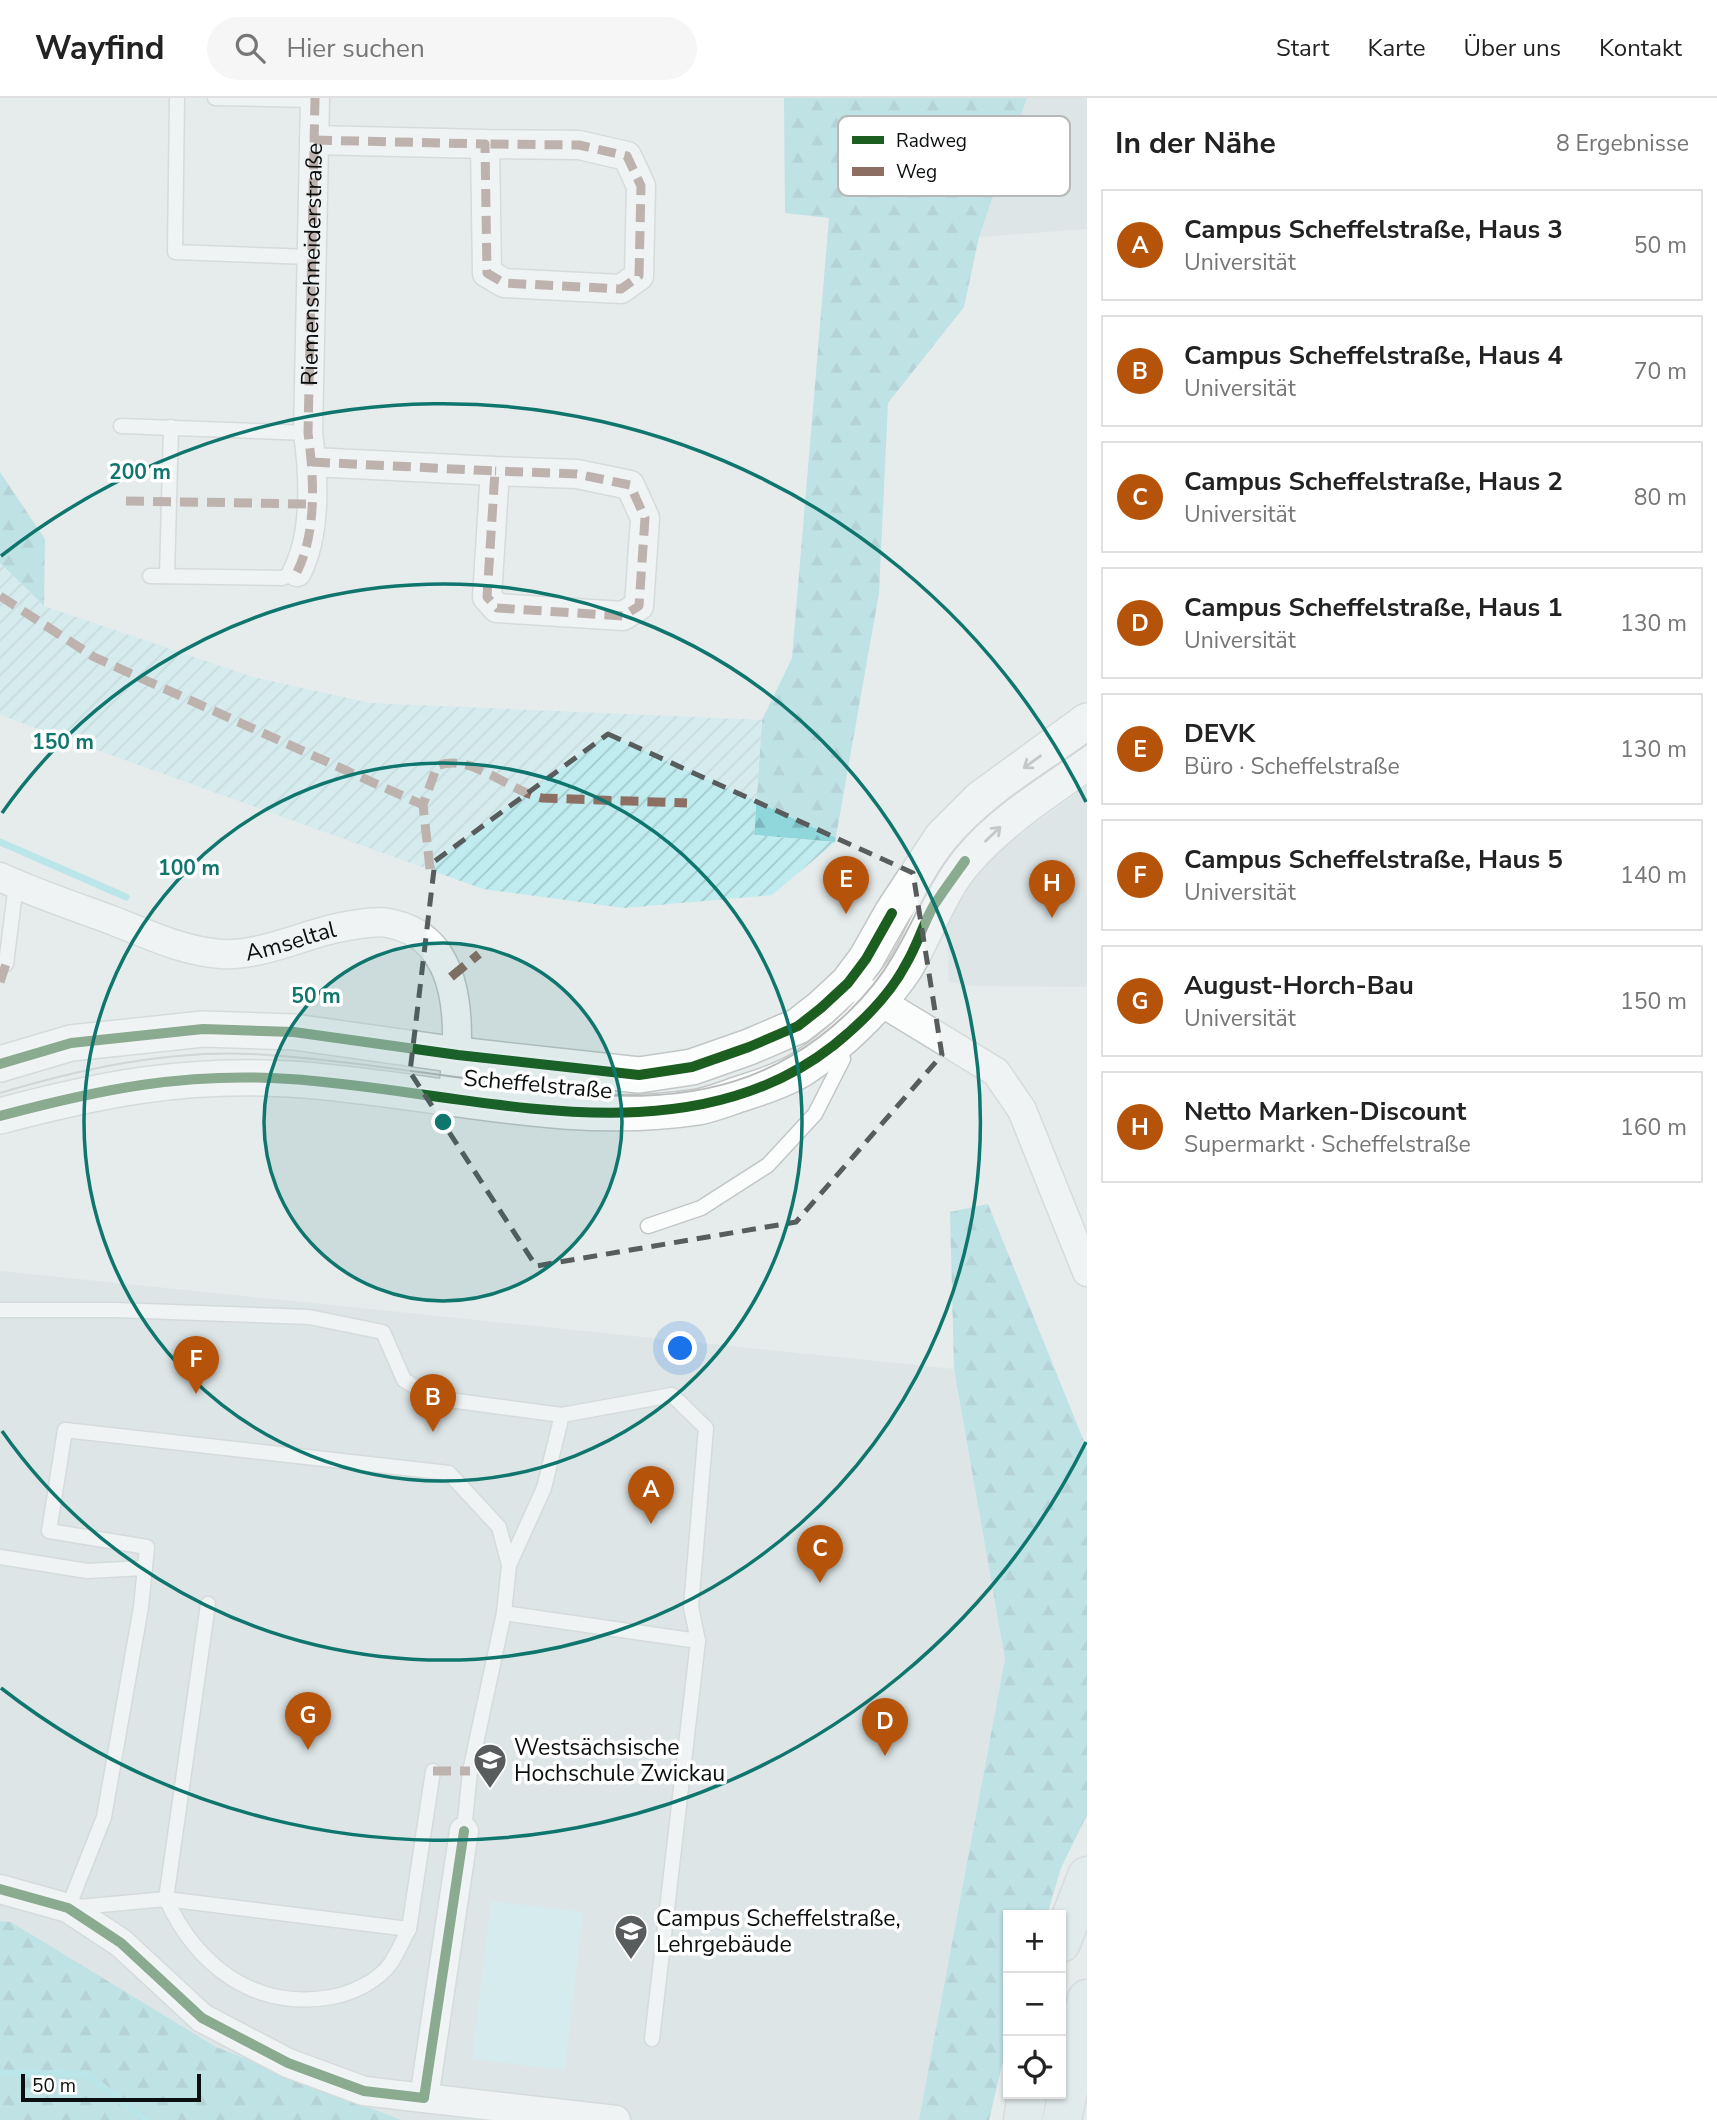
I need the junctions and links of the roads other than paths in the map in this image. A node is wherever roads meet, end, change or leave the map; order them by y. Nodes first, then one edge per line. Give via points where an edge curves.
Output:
1 (177, 98) edge
2 (215, 98) edge
3 (315, 99) edge
4 (314, 140) junction
5 (485, 144) junction
6 (312, 257) junction
7 (121, 426) dead end
8 (171, 427) junction
9 (308, 433) junction
10 (312, 462) junction
11 (495, 471) junction
12 (297, 572) joint
13 (150, 576) dead end
14 (167, 576) junction
15 (1087, 721) edge
16 (1087, 762) edge
17 (8, 880) edge
18 (6, 964) dead end
19 (848, 983) junction
20 (880, 1001) junction
21 (836, 1043) junction
22 (458, 1055) junction
23 (0, 1064) edge
24 (452, 1097) junction
25 (0, 1116) edge
26 (649, 1226) dead end
27 (1087, 1272) edge
28 (0, 1310) edge
29 (562, 1415) junction
30 (0, 1557) edge
31 (509, 1565) junction
32 (145, 1568) junction
33 (208, 1604) dead end
34 (504, 1613) junction
35 (698, 1641) junction
36 (433, 1771) dead end
37 (464, 1831) joint
38 (1087, 1876) edge
39 (0, 1889) edge
40 (166, 1899) junction
41 (68, 1908) junction
42 (409, 1929) junction
43 (1066, 1930) edge
44 (1087, 1999) edge
45 (652, 2039) dead end
46 (424, 2098) junction
47 (1026, 2099) edge
48 (616, 2120) edge
49 (1023, 2120) edge
50 (1062, 2120) edge

1 - 6 lane via 175,252
2 - 3 lane
3 - 4 street, Riemenschneiderstraße
4 - 5 street
4 - 6 street, Riemenschneiderstraße
5 - 5 street via 487,273 504,283 621,289 639,276 641,186 627,156 579,145
6 - 9 street, Riemenschneiderstraße
7 - 8 lane
8 - 9 lane
8 - 14 lane
9 - 10 street, Riemenschneiderstraße
10 - 11 street
10 - 12 street, Riemenschneiderstraße via 308,550
11 - 11 street via 487,597 497,608 623,616 639,606 645,518 630,485 577,474
12 - 14 lane, Riemenschneiderstraße via 282,578
13 - 14 lane, Riemenschneiderstraße
15 -> 19 street, Scheffelstraße via 980,799 942,837
20 -> 16 street, Scheffelstraße via 906,966 933,906 965,860 1014,815
17 - 18 lane
17 - 22 street, Amseltal via 173,946 223,954 271,947 327,930 387,922 425,937 441,955 451,977
19 - 20 street
19 - 22 street, Scheffelstraße via 798,1026 692,1067 639,1075
20 - 21 street, Scheffelstraße
20 - 27 street via 996,1072 1022,1110
21 - 24 street, Scheffelstraße via 801,1069 702,1106 642,1114
21 - 26 lane via 843,1059 815,1114 768,1165 701,1208
22 - 23 street, Scheffelstraße via 294,1032 203,1029 71,1043
22 - 24 street, Amseltal
24 - 25 street, Scheffelstraße via 291,1079 211,1077 85,1093
28 - 29 lane via 309,1317 383,1332 404,1380 434,1398
29 - 31 lane via 544,1488
29 - 35 lane via 673,1395 706,1428 691,1607
30 - 32 lane via 87,1571
31 - 32 lane via 499,1527 449,1473 65,1430 50,1531 147,1547
31 - 34 lane
32 - 41 lane via 104,1817
33 - 40 lane
34 - 35 lane
34 - 37 lane via 470,1771
35 - 45 lane
36 - 42 lane
37 - 46 street
38 - 43 main road
39 - 41 street
40 - 41 lane
40 - 42 lane
40 - 42 lane via 177,1922 216,1967 250,1990 296,2001 340,1996 363,1987 390,1964
41 - 46 street via 121,1943 202,2018 288,2063 364,2091
44 - 50 main road
46 - 48 street
47 - 49 main road

